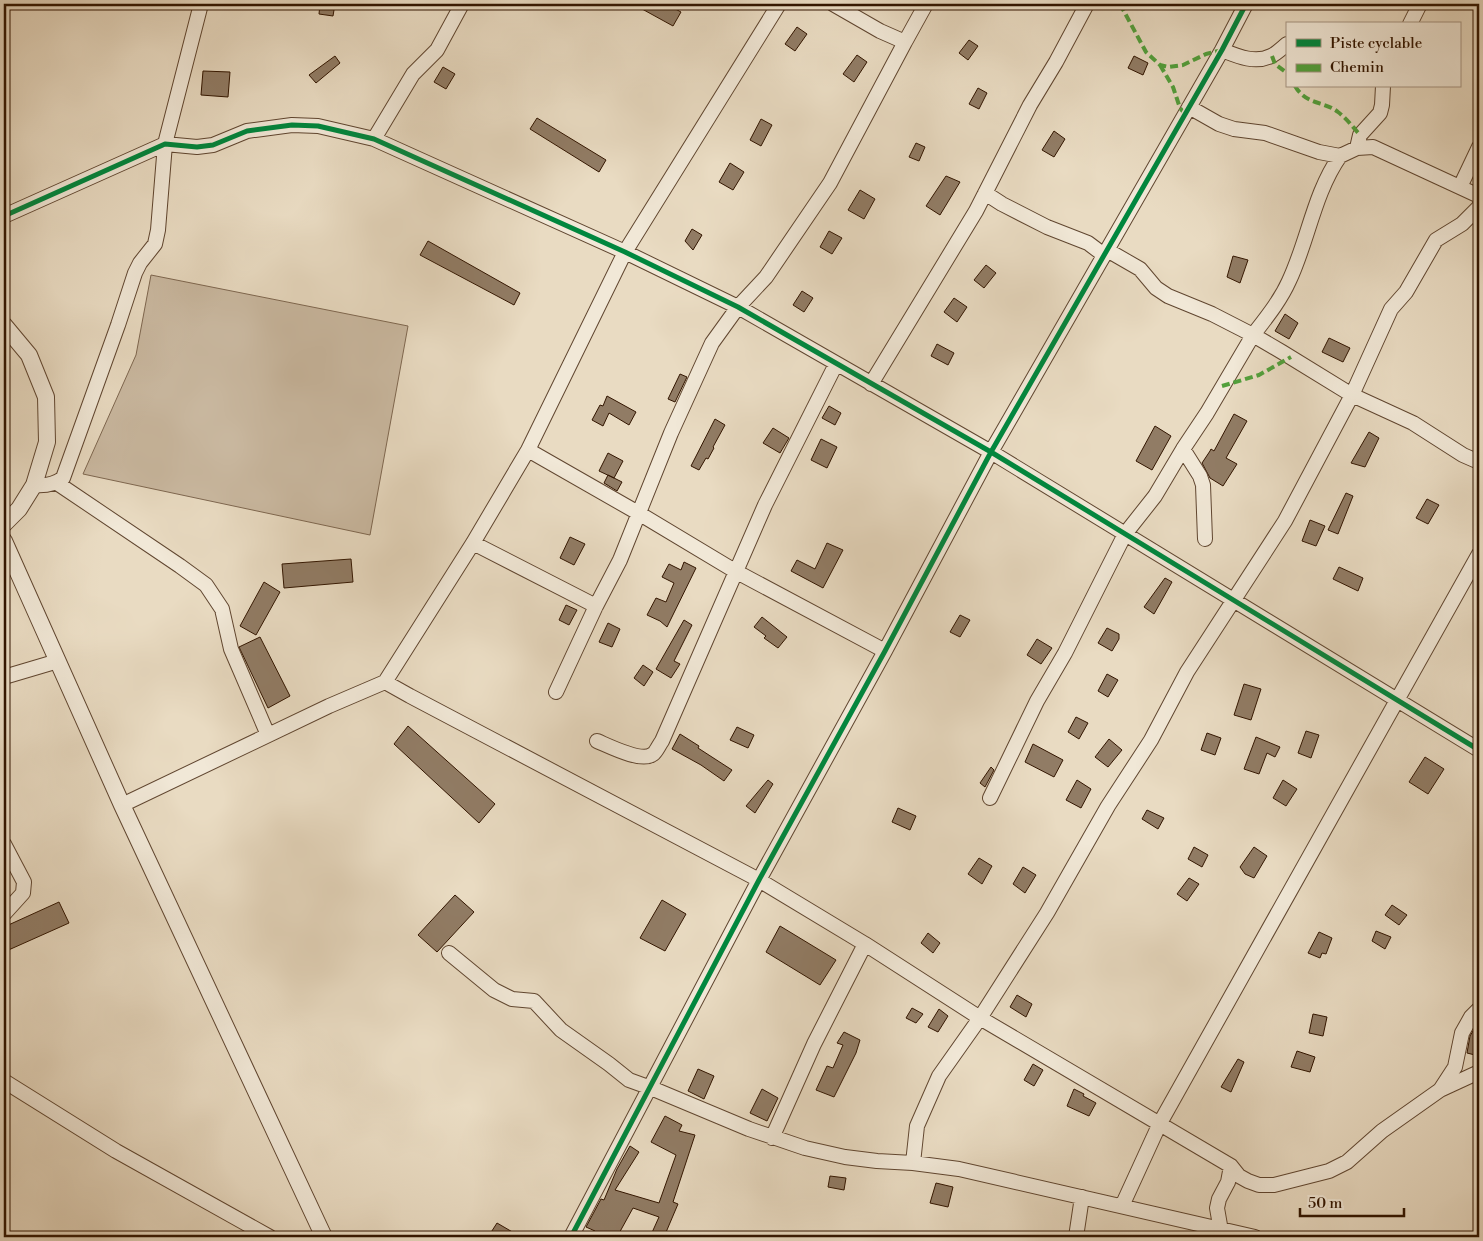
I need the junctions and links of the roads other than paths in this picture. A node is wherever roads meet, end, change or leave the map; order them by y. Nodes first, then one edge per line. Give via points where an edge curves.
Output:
1 (201, 4) edge
2 (462, 4) edge
3 (779, 4) edge
4 (833, 4) edge
5 (926, 4) edge
6 (1087, 4) edge
7 (1246, 4) edge
8 (1420, 4) edge
9 (1411, 22) edge
10 (904, 42) junction
11 (1286, 45) edge
12 (1222, 50) junction
13 (1383, 88) edge
14 (1189, 107) junction
15 (374, 139) junction
16 (165, 144) junction
17 (1479, 147) edge
18 (1357, 148) junction
19 (1340, 156) junction
20 (1460, 187) junction
21 (985, 193) junction
22 (1479, 196) edge
23 (1479, 207) edge
24 (4, 216) edge
25 (1115, 235) junction
26 (1088, 243) junction
27 (625, 252) junction
28 (1106, 252) junction
29 (738, 307) junction
30 (4, 325) edge
31 (1253, 335) junction
32 (836, 364) junction
33 (871, 384) junction
34 (1352, 395) junction
35 (1183, 449) junction
36 (528, 450) junction
37 (991, 452) junction
38 (1479, 462) edge
39 (57, 482) junction
40 (34, 485) junction
41 (640, 514) junction
42 (4, 524) edge
43 (1126, 534) junction
44 (1205, 539) dead end
45 (4, 541) edge
46 (473, 543) junction
47 (1479, 554) edge
48 (735, 571) junction
49 (1234, 600) junction
50 (596, 606) junction
51 (884, 651) junction
52 (58, 661) junction
53 (4, 677) edge
54 (385, 682) junction
55 (556, 692) dead end
56 (1397, 700) junction
57 (268, 735) junction
58 (597, 741) dead end
59 (1479, 750) edge
60 (990, 798) dead end
61 (122, 805) junction
62 (4, 844) edge
63 (759, 880) junction
64 (4, 914) edge
65 (864, 944) junction
66 (449, 953) dead end
67 (1479, 1009) edge
68 (980, 1018) junction
69 (1479, 1072) edge
70 (4, 1081) edge
71 (651, 1088) junction
72 (1440, 1090) junction
73 (1160, 1123) junction
74 (772, 1138) junction
75 (913, 1163) junction
76 (1230, 1166) junction
77 (1082, 1197) junction
78 (1122, 1206) junction
79 (1221, 1230) junction
80 (270, 1237) edge
81 (324, 1237) edge
82 (571, 1237) edge
83 (1076, 1237) edge
84 (1255, 1237) edge

1 - 16 street
2 - 15 street via 436,50 413,74
3 - 27 street
4 - 10 street
5 - 10 street
6 - 21 street
7 - 12 street
8 - 9 street
10 - 29 street via 830,183 766,277
11 - 12 street via 1272,56 1256,60
12 - 14 street
13 - 18 street via 1380,113 1360,135
14 - 19 street via 1234,129 1265,133 1318,152
14 - 25 street
15 - 16 street via 318,126 292,125 247,131 213,145
15 - 27 street
16 - 24 street
16 - 39 street via 155,244 135,273 63,478
17 - 20 street
18 - 19 street
18 - 20 street via 1381,149
19 - 31 street via 1313,213 1289,281
20 - 22 street
21 - 26 street via 1047,226
21 - 33 street
23 - 34 street via 1462,224 1436,240 1406,292 1390,309
25 - 26 street
25 - 28 street
26 - 28 street
27 - 29 street
27 - 36 street
28 - 31 street via 1140,269 1156,288 1168,296
28 - 37 street
29 - 32 street
29 - 41 street via 712,343 671,433
30 - 40 street via 29,355 46,397 47,442
31 - 34 street
31 - 35 street
32 - 33 street
32 - 48 street
33 - 37 street
34 - 38 street via 1413,423
34 - 49 street via 1285,521
35 - 43 street via 1155,496
35 - 44 street via 1203,485
36 - 41 street
36 - 46 street
37 - 43 street
37 - 51 street
39 - 40 street
39 - 57 street via 206,585 222,609 231,648
40 - 42 street via 19,509
41 - 48 street
41 - 50 street
43 - 49 street
43 - 60 street via 1037,701
45 - 52 street
46 - 50 street
46 - 54 street
47 - 56 street
48 - 51 street
48 - 58 street via 662,741 653,755 638,756
49 - 56 street
49 - 68 street via 1187,672 1151,740
50 - 55 street
51 - 63 street
52 - 53 street
52 - 61 street
54 - 57 street
54 - 63 street
56 - 59 street
56 - 73 street
57 - 61 street
61 - 81 street
62 - 64 street via 24,882 23,893
63 - 65 street
63 - 71 street
65 - 68 street
65 - 74 street
66 - 71 street via 499,993 512,999 534,1002 561,1030 629,1080
67 - 72 street via 1462,1033 1455,1067
68 - 73 street
68 - 75 street via 939,1076 917,1126
69 - 72 street
70 - 80 street via 116,1151
71 - 74 street
71 - 82 street
72 - 76 street via 1382,1131 1347,1162 1329,1171 1274,1185 1259,1184 1239,1176
73 - 76 street
73 - 78 street
74 - 75 street via 845,1157
75 - 77 street via 959,1169
76 - 79 street via 1228,1182 1217,1208
77 - 78 street
77 - 83 street
78 - 79 street
79 - 84 street

